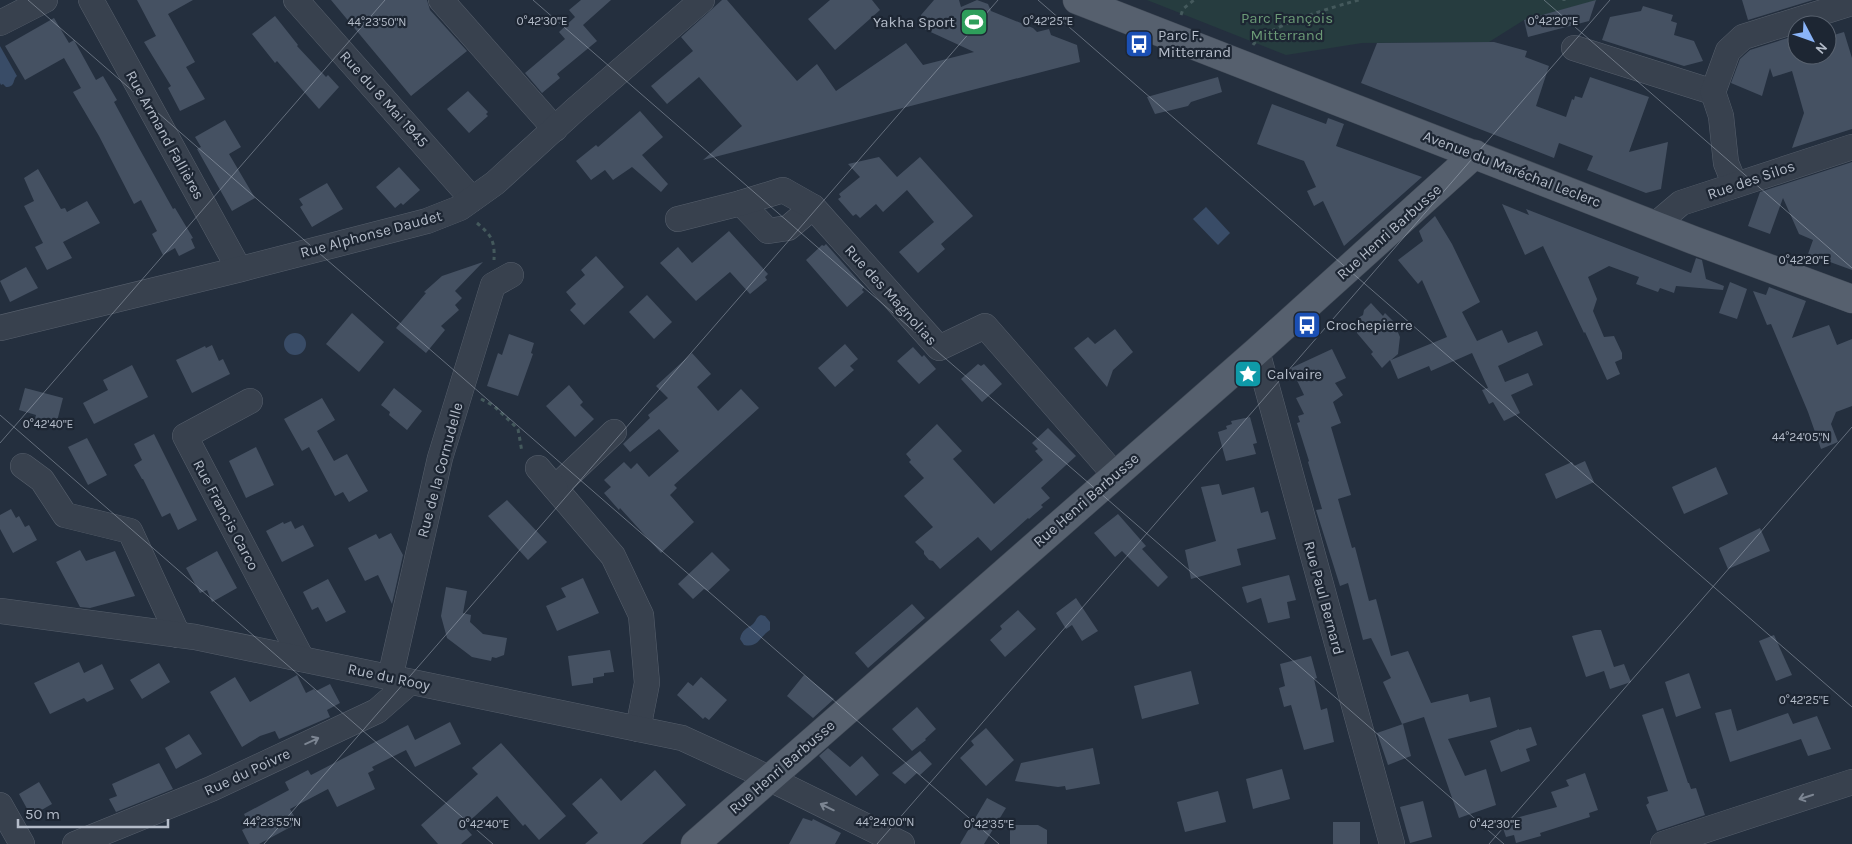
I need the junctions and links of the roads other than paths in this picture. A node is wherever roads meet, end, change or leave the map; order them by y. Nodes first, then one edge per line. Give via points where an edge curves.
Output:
1 (45, 0) edge
2 (91, 0) edge
3 (296, 0) edge
4 (441, 0) edge
5 (702, 0) edge
6 (1077, 0) edge
7 (1852, 3) edge
8 (0, 23) edge
9 (1574, 48) dead end
10 (1713, 92) junction
11 (555, 129) junction
12 (1852, 147) edge
13 (1475, 154) junction
14 (1735, 185) junction
15 (466, 203) junction
16 (741, 203) junction
17 (813, 207) junction
18 (678, 219) dead end
19 (1655, 224) junction
20 (239, 269) junction
21 (502, 280) road end
22 (1852, 299) edge
23 (0, 328) edge
24 (1257, 351) junction
25 (250, 402) dead end
26 (614, 432) dead end
27 (22, 466) dead end
28 (538, 468) road end
29 (1115, 475) junction
30 (555, 488) junction
31 (0, 611) edge
32 (178, 635) junction
33 (302, 659) junction
34 (400, 680) junction
35 (638, 728) junction
36 (768, 778) junction
37 (1852, 782) edge
38 (0, 805) edge
39 (22, 844) edge
40 (75, 844) edge
41 (696, 844) edge
42 (902, 844) edge
43 (1392, 844) edge
44 (1663, 844) edge

1 - 8 street
2 - 20 street, Rue Armand Fallières
3 - 15 street, Rue du 8 Mai 1945
4 - 11 street
5 - 11 street, Rue Alphonse Daudet
6 - 13 main road, Avenue du Maréchal Leclerc
7 - 10 street via 1743,37 1728,51
9 - 10 street
10 - 14 street via 1721,116 1726,163
11 - 15 street, Rue Alphonse Daudet via 494,183
12 - 14 street, Rue des Silos
13 - 19 main road, Avenue du Maréchal Leclerc
13 - 24 main road, Rue Henri Barbusse
14 - 19 street, Rue des Silos via 1681,204
15 - 20 street, Rue Alphonse Daudet via 427,221
16 - 17 street, Rue des Magnolias via 783,190
16 - 17 street via 768,231 788,228
16 - 18 street, Rue des Magnolias
17 - 29 street, Rue des Magnolias via 939,348 985,326
19 - 22 main road, Avenue du Maréchal Leclerc
20 - 23 street, Rue Alphonse Daudet
21 - 34 street, Rue de la Cornudelle via 440,458
24 - 29 main road, Rue Henri Barbusse
24 - 43 street, Rue Paul Bernard
25 - 33 street, Rue Francis Carco via 185,436
26 - 30 street
27 - 32 street via 42,480 65,515 130,531
28 - 30 street
29 - 36 main road, Rue Henri Barbusse
30 - 35 street via 613,556 641,615 648,684
31 - 32 street, Rue du Rooy
32 - 33 street, Rue du Rooy
33 - 34 street, Rue du Rooy
34 - 35 street, Rue du Rooy
40 -> 34 street, Rue du Poivre via 211,789 376,711
35 - 36 street, Rue du Rooy via 682,738
36 - 41 main road, Rue Henri Barbusse
42 -> 36 street, Rue du Rooy
37 -> 44 street
38 - 39 street

